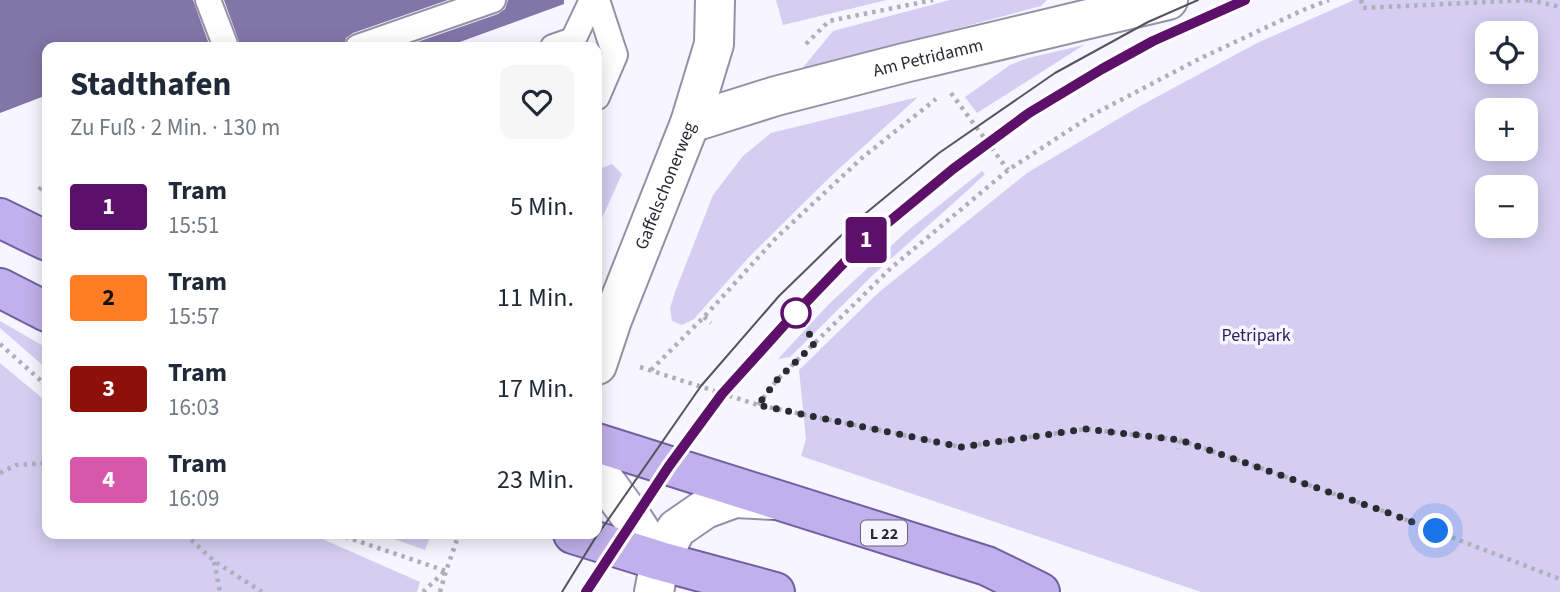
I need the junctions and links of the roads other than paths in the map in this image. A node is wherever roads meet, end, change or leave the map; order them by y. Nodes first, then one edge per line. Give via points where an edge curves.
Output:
1 (208, 0) edge
2 (494, 0) edge
3 (592, 0) edge
4 (597, 0) edge
5 (715, 0) edge
6 (1168, 0) edge
7 (224, 42) edge
8 (372, 42) edge
9 (567, 42) edge
10 (602, 85) edge
11 (690, 123) junction
12 (0, 218) edge
13 (42, 239) edge
14 (42, 248) edge
15 (0, 250) edge
16 (0, 288) edge
17 (42, 309) edge
18 (602, 350) edge
19 (602, 445) edge
20 (602, 479) edge
21 (780, 500) junction
22 (583, 539) edge
23 (657, 577) edge
24 (775, 592) edge
25 (1040, 592) edge

1 - 7 lane
2 - 8 lane
3 - 9 lane via 573,40
4 - 10 lane via 615,55
5 - 11 street, Gaffelschonerweg via 714,44
6 - 11 street, Am Petridamm via 904,63
11 - 18 street, Gaffelschonerweg
12 - 13 main road
14 - 15 main road
16 - 17 main road
19 - 21 main road, L 22
20 - 23 street
21 - 23 street via 735,498 705,509 676,529
21 - 25 main road, L 22 via 987,566
22 - 23 main road
23 - 24 main road

